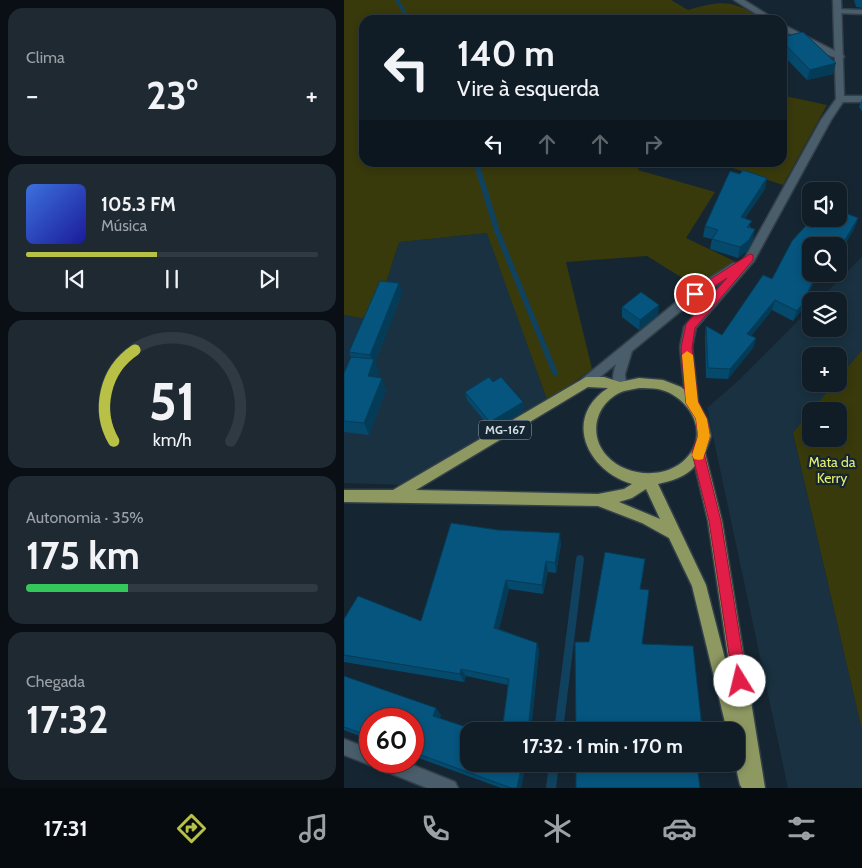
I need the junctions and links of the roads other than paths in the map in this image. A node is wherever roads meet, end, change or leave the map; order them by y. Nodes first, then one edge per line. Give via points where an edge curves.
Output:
1 (738, 0) edge
2 (838, 0) edge
3 (837, 11) junction
4 (862, 12) edge
5 (764, 15) edge
6 (787, 29) edge
7 (840, 57) junction
8 (862, 99) edge
9 (840, 100) junction
10 (750, 258) junction
11 (627, 349) junction
12 (586, 382) junction
13 (620, 388) junction
14 (692, 403) junction
15 (698, 453) junction
16 (649, 480) junction
17 (344, 496) edge
18 (394, 496) junction
19 (598, 500) junction
20 (676, 534) junction
21 (733, 722) edge
22 (344, 747) edge
23 (359, 753) edge
24 (745, 772) edge
25 (411, 773) edge
26 (449, 788) edge
27 (749, 788) edge
28 (756, 788) edge

1 - 5 street
2 - 3 street
3 - 4 street
3 - 7 street
6 - 7 street
7 - 9 street
8 - 9 street
9 - 10 street
10 - 11 street, MG-167 via 695,294
10 - 14 street via 690,327 686,348
11 - 12 street, MG-167
11 - 13 street via 619,374
12 - 13 main road via 604,382
12 - 18 main road, MG-167
13 - 14 main road via 639,383 659,384 677,391
13 - 16 main road via 605,396 594,409 589,424 590,440 598,456 611,469 629,477
14 - 15 main road via 701,419 704,436
15 - 16 main road via 686,467 669,476
15 - 28 main road via 715,521
16 - 19 main road via 627,494
16 - 20 main road
17 - 18 main road
18 - 19 main road
19 - 20 main road
20 - 21 main road via 698,585
22 - 23 street
24 - 27 main road
25 - 26 street

